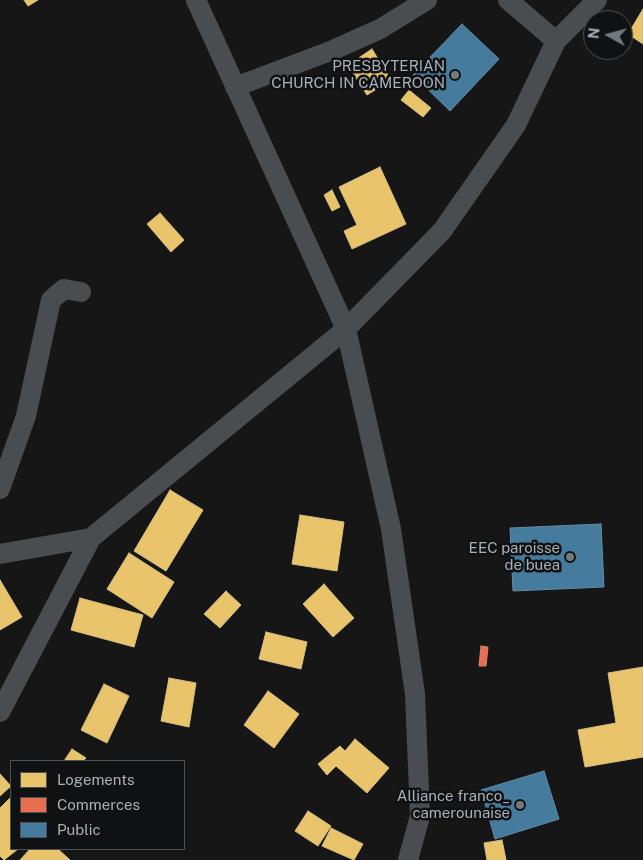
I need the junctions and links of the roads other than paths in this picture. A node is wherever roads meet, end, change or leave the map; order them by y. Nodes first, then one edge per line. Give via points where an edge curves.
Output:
1 (196, 0) edge
2 (426, 0) edge
3 (508, 0) edge
4 (597, 0) edge
5 (556, 41) junction
6 (235, 87) junction
7 (81, 292) dead end
8 (346, 329) junction
9 (0, 489) edge
10 (91, 538) junction
11 (0, 554) edge
12 (0, 712) edge
13 (408, 860) edge

1 - 6 street
2 - 6 street via 380,29
3 - 5 street
4 - 5 street
5 - 8 street via 516,125 442,231
6 - 8 street
7 - 9 street via 64,288 50,300 26,416
8 - 10 street
8 - 13 street via 391,529 414,694 420,816
10 - 11 street
10 - 12 street

